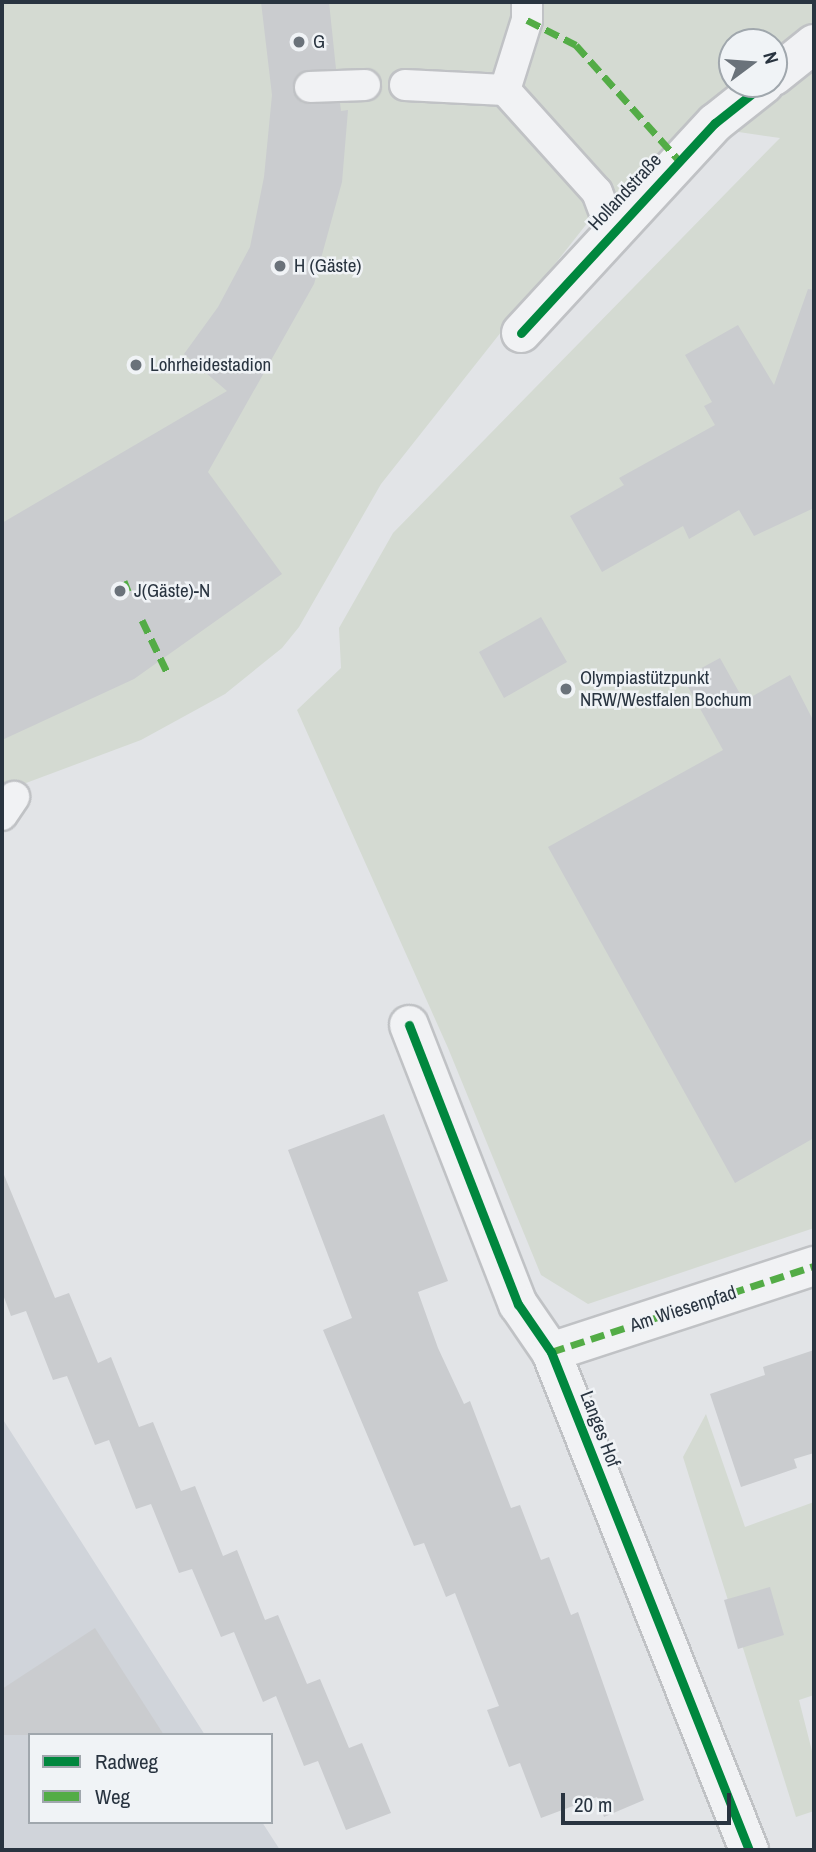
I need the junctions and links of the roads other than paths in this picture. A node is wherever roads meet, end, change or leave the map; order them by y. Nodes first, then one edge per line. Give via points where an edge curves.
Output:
1 (527, 2) edge
2 (814, 44) edge
3 (788, 65) edge
4 (365, 85) dead end
5 (405, 85) dead end
6 (310, 87) dead end
7 (506, 90) junction
8 (746, 98) edge
9 (612, 232) junction
10 (521, 333) dead end
11 (409, 1025) dead end
12 (814, 1266) edge
13 (551, 1352) junction
14 (749, 1850) edge

1 - 7 lane via 527,20
2 - 3 street
4 - 6 lane
5 - 7 lane
7 - 9 lane via 597,192
8 - 9 street, Hollandstraße via 715,123
9 - 10 street, Hollandstraße
11 - 13 street, Langes Hof via 518,1304
12 - 13 street, Am Wiesenpfad
13 - 14 street, Langes Hof

